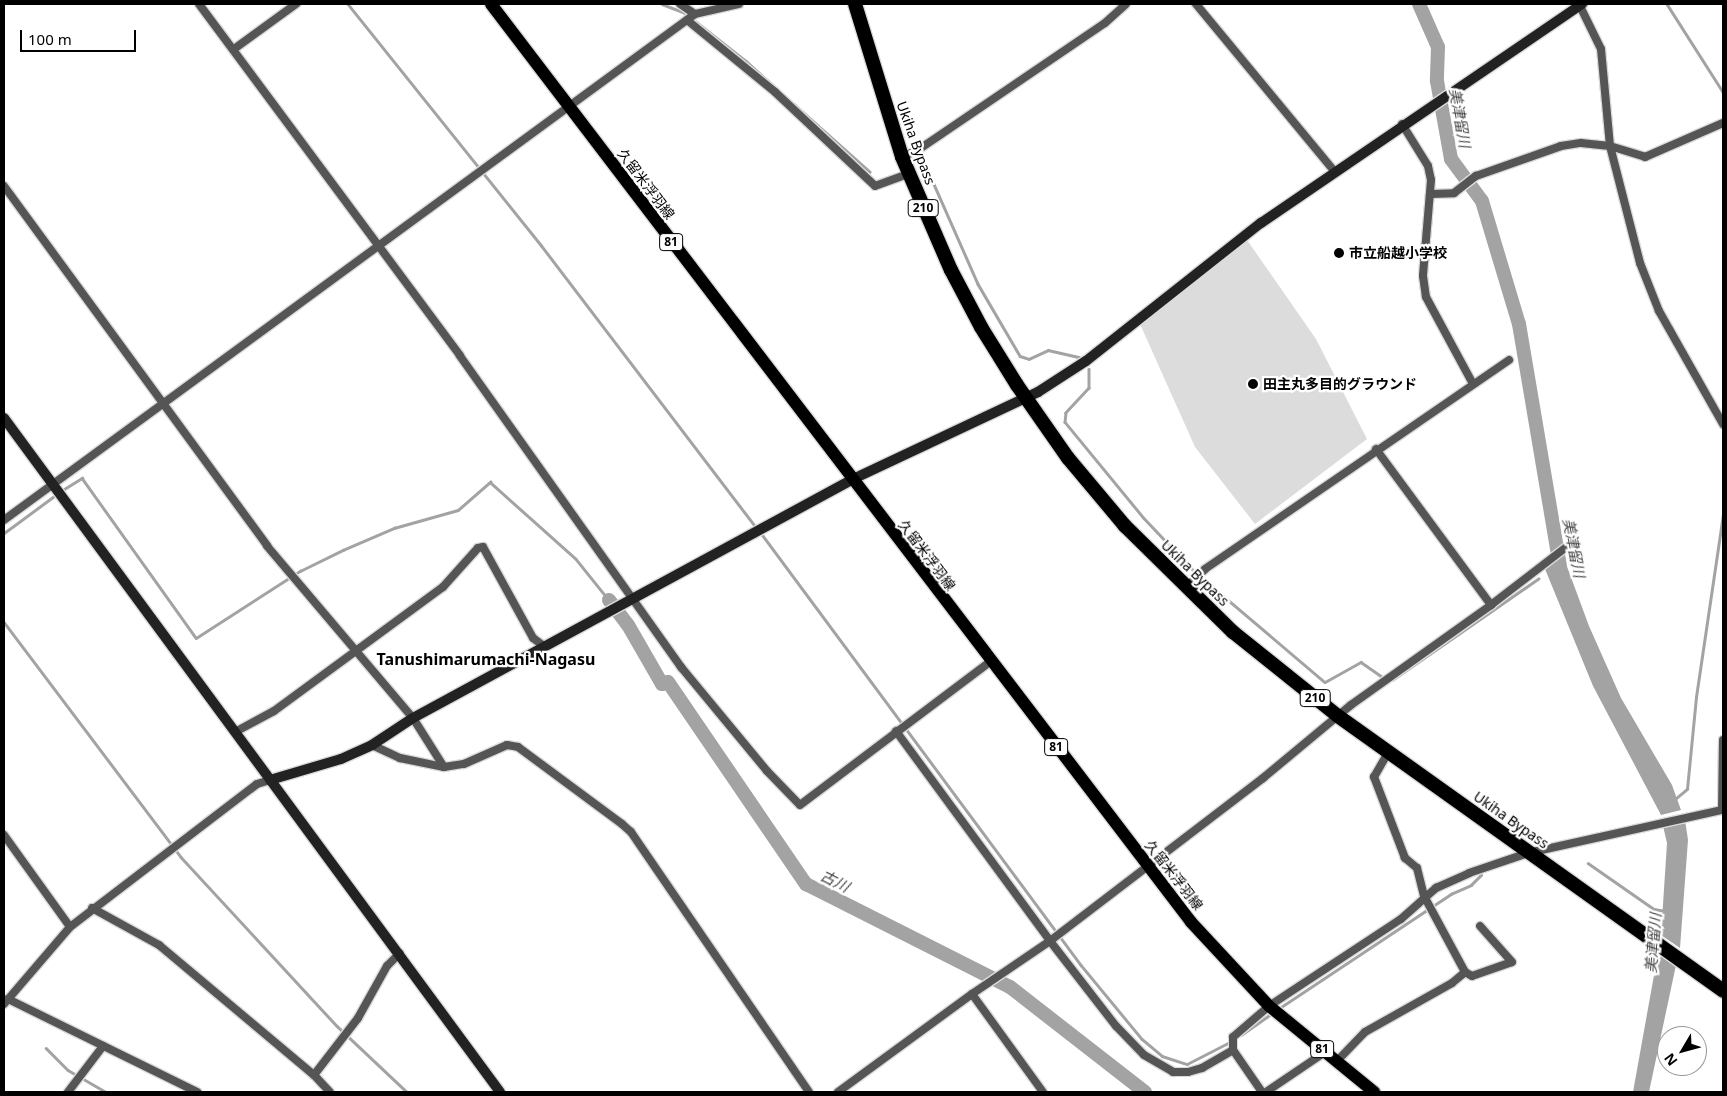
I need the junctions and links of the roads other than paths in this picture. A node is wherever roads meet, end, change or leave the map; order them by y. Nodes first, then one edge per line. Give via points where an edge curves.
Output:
1 (199, 4) edge
2 (296, 4) edge
3 (491, 4) edge
4 (680, 4) edge
5 (739, 4) edge
6 (855, 4) edge
7 (1126, 4) edge
8 (1196, 4) edge
9 (1580, 4) edge
10 (691, 17) junction
11 (234, 49) junction
12 (568, 106) junction
13 (1402, 124) junction
14 (1723, 124) edge
15 (1610, 146) junction
16 (902, 157) junction
17 (1334, 171) junction
18 (908, 174) junction
19 (4, 186) edge
20 (1431, 194) junction
21 (376, 247) junction
22 (1509, 360) dead end
23 (1473, 384) junction
24 (1026, 398) junction
25 (164, 404) junction
26 (4, 418) edge
27 (1723, 424) edge
28 (1376, 449) junction
29 (851, 480) junction
30 (53, 485) junction
31 (4, 520) edge
32 (1565, 548) dead end
33 (1185, 588) junction
34 (633, 598) junction
35 (1491, 605) junction
36 (545, 647) junction
37 (357, 651) junction
38 (990, 662) junction
39 (1338, 716) junction
40 (413, 718) junction
41 (896, 731) junction
42 (235, 732) junction
43 (1723, 740) edge
44 (372, 745) junction
45 (1388, 753) junction
46 (444, 767) junction
47 (270, 780) junction
48 (1723, 810) edge
49 (4, 835) edge
50 (1528, 853) junction
51 (1148, 866) junction
52 (1424, 896) junction
53 (92, 908) junction
54 (70, 926) junction
55 (1480, 926) dead end
56 (1050, 941) junction
57 (400, 953) junction
58 (1465, 972) junction
59 (1723, 991) edge
60 (972, 994) junction
61 (6, 1002) edge
62 (1269, 1006) junction
63 (103, 1046) junction
64 (1233, 1050) junction
65 (1325, 1052) junction
66 (1337, 1061) junction
67 (314, 1075) junction
68 (68, 1092) edge
69 (197, 1092) edge
70 (330, 1092) edge
71 (500, 1092) edge
72 (809, 1092) edge
73 (838, 1092) edge
74 (1043, 1092) edge
75 (1262, 1092) edge
76 (1266, 1092) edge
77 (1374, 1092) edge

1 - 11 street
2 - 11 street
3 - 12 main road, 久留米浮羽線 / 81
4 - 10 street
5 - 10 street
6 - 16 highway, Ukiha Bypass / 210
7 - 16 street via 1105,23 918,150
8 - 17 street
9 - 13 street
9 - 15 street via 1601,48
10 - 12 street
10 - 18 street via 875,186
11 - 21 street
12 - 21 street
12 - 29 main road, 久留米浮羽線 / 81
13 - 17 street
13 - 20 street via 1428,166
14 - 15 street via 1645,157
15 - 20 street via 1581,143 1561,146 1476,176 1454,193
15 - 27 street via 1640,263 1659,311
16 - 18 highway, Ukiha Bypass / 210
17 - 24 street via 1260,223 1086,361
18 - 24 highway, Ukiha Bypass / 210 via 981,327
19 - 25 street
20 - 23 street via 1424,253 1426,297
21 - 25 street
21 - 34 street via 460,356
22 - 23 street
23 - 28 street
24 - 29 street
24 - 33 highway, Ukiha Bypass / 210 via 1097,493
25 - 30 street
25 - 37 street via 267,546
26 - 30 street
28 - 33 street via 1205,569
28 - 35 street
29 - 34 street
29 - 38 main road, 久留米浮羽線 / 81
30 - 31 street
30 - 42 street
32 - 35 street
33 - 39 highway, Ukiha Bypass / 210 via 1233,632
34 - 36 street
34 - 41 street via 681,667 800,805
35 - 39 street
36 - 37 street via 534,638 483,547 472,553 443,587
36 - 40 street
37 - 40 street
37 - 42 street via 274,711
38 - 41 street
38 - 51 main road, 久留米浮羽線 / 81
39 - 45 highway, Ukiha Bypass / 210
39 - 51 street
40 - 44 street
40 - 46 street
41 - 56 street
42 - 47 street
43 - 48 street
44 - 46 street via 400,758
44 - 47 street via 341,759
45 - 50 highway, Ukiha Bypass / 210
45 - 52 street via 1374,776 1405,858 1417,868
46 - 72 street via 464,764 507,745 518,746 630,832
47 - 53 street via 256,784
47 - 57 street
48 - 50 street
49 - 54 street
50 - 52 street via 1469,873
50 - 59 highway, Ukiha Bypass / 210
51 - 56 street
51 - 62 main road, 久留米浮羽線 / 81 via 1224,961
52 - 58 street
52 - 62 street via 1401,919
53 - 54 street
53 - 67 street via 159,946
54 - 61 street
55 - 58 street via 1512,962 1472,976
56 - 60 street
56 - 64 street via 1116,1026 1158,1065 1173,1072 1188,1072 1202,1068
57 - 67 street via 386,966 358,1018
57 - 71 street
58 - 66 street via 1452,984 1365,1032
60 - 73 street
60 - 74 street
61 - 63 street
62 - 64 street via 1232,1037
62 - 65 main road, 久留米浮羽線 / 81
63 - 68 street
63 - 69 street
64 - 75 street
65 - 66 main road, 久留米浮羽線 / 81
65 - 76 street
66 - 77 main road, 久留米浮羽線 / 81
67 - 70 street

